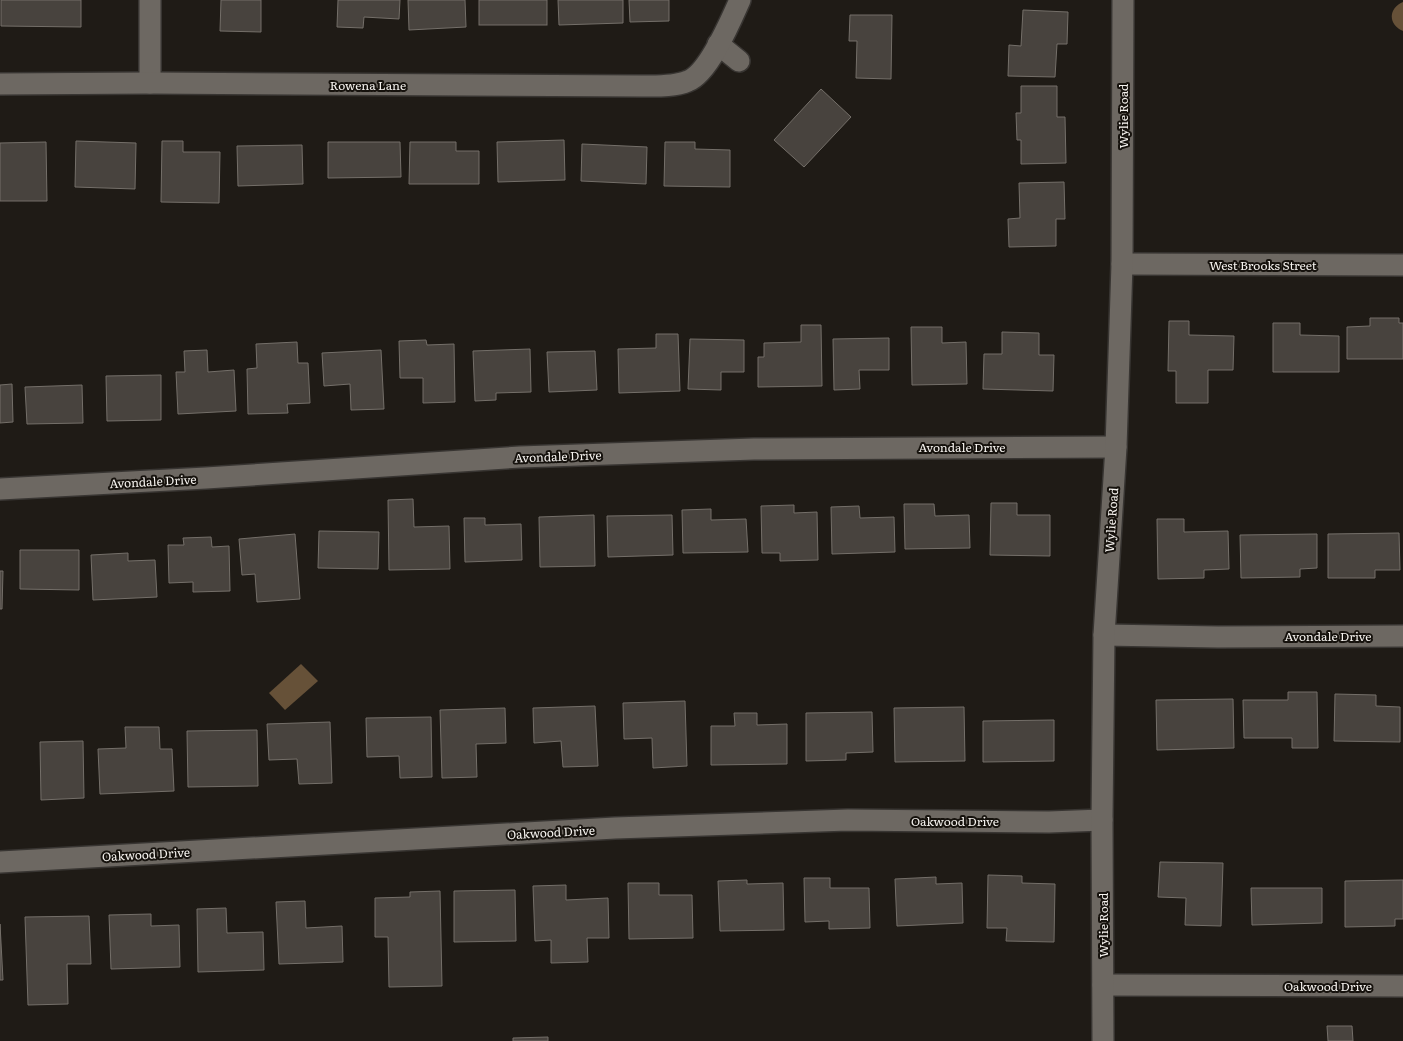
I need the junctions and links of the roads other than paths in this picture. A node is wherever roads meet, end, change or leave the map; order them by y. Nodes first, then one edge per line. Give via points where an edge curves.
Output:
1 (150, 0) edge
2 (740, 0) edge
3 (1123, 0) edge
4 (718, 44) junction
5 (739, 61) dead end
6 (150, 83) junction
7 (0, 84) edge
8 (1122, 264) junction
9 (1403, 265) edge
10 (1116, 447) junction
11 (0, 489) edge
12 (1104, 635) junction
13 (1403, 636) edge
14 (1102, 820) junction
15 (0, 862) edge
16 (1103, 985) junction
17 (1403, 986) edge
18 (1103, 1041) edge

1 - 6 street
2 - 4 street, Rowena Lane
3 - 8 street, Wylie Road
4 - 5 street
4 - 6 street, Rowena Lane via 698,75 673,85
6 - 7 street, Rowena Lane
8 - 9 street, West Brooks Street
8 - 10 street, Wylie Road
10 - 11 street, Avondale Drive via 754,449 529,456
10 - 12 street, Wylie Road
12 - 13 street, Avondale Drive
12 - 14 street, Wylie Road
14 - 15 street, Oakwood Drive via 848,820 635,827
14 - 16 street, Wylie Road
16 - 17 street, Oakwood Drive
16 - 18 street, Wylie Road

